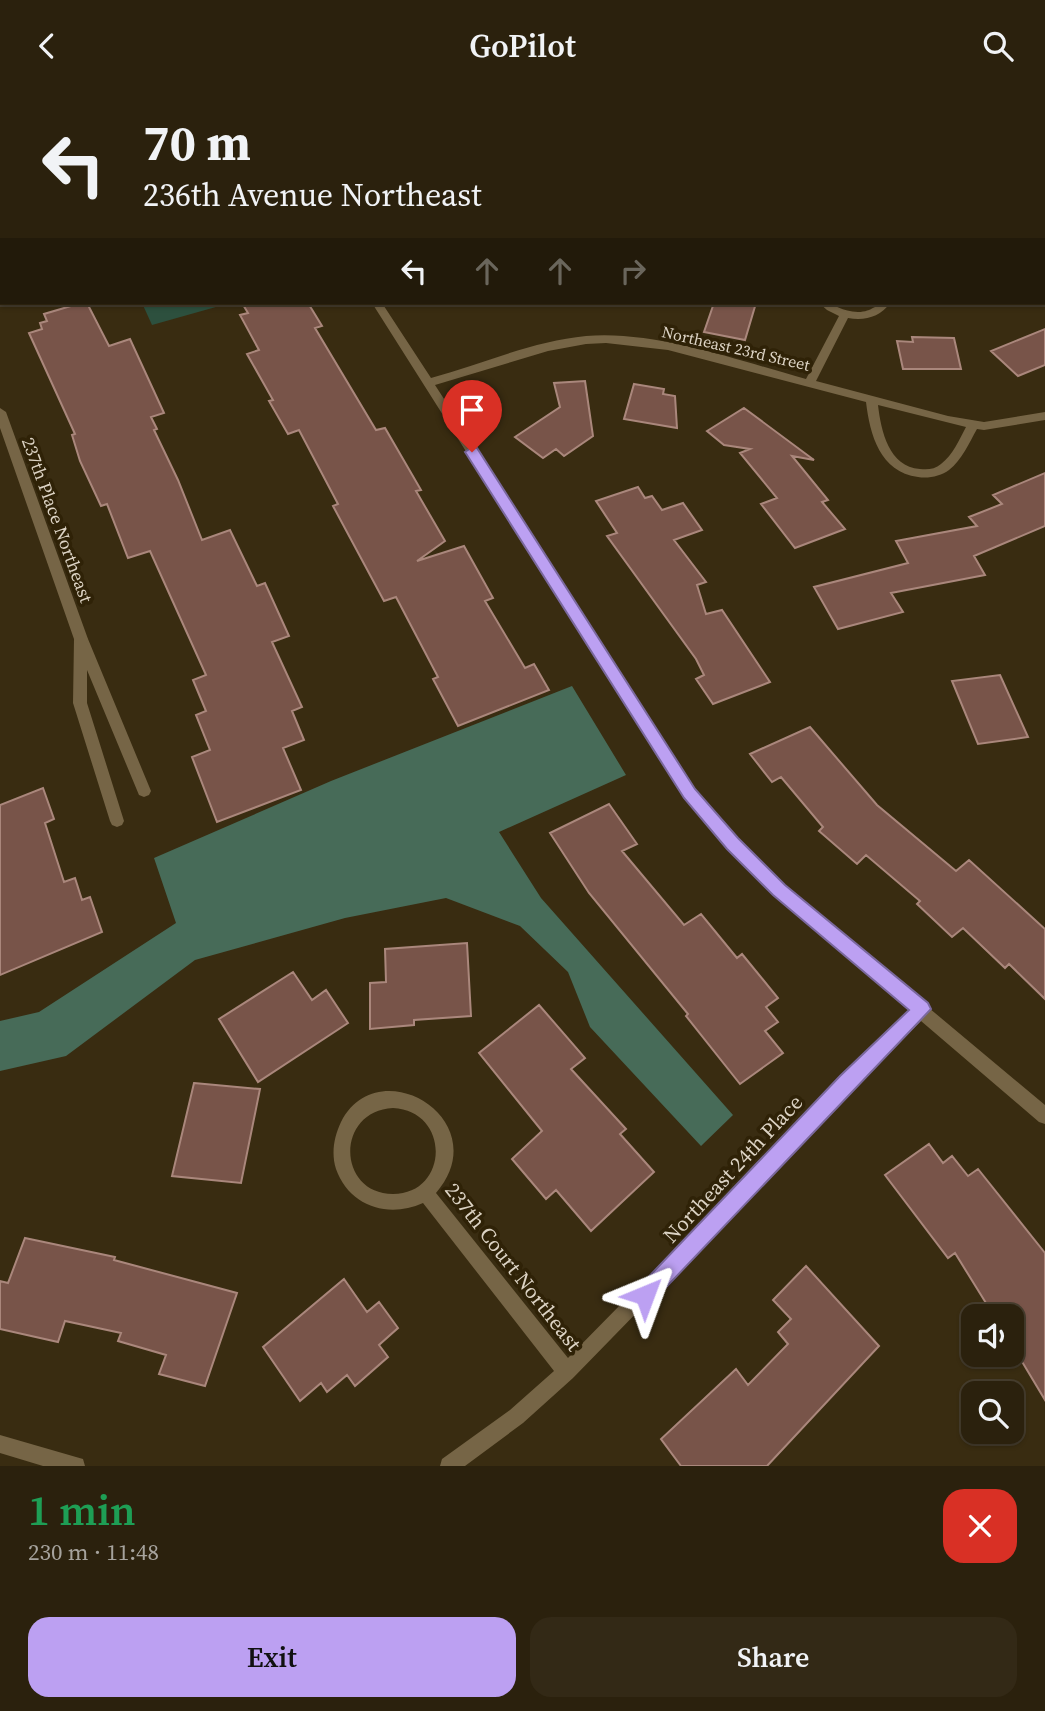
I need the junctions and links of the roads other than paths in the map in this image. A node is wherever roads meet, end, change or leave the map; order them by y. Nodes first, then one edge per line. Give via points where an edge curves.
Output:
1 (378, 305) edge
2 (828, 305) edge
3 (882, 305) edge
4 (845, 314) junction
5 (810, 382) junction
6 (428, 383) junction
7 (871, 399) junction
8 (0, 412) edge
9 (1045, 416) edge
10 (979, 425) junction
11 (81, 639) junction
12 (144, 791) dead end
13 (117, 821) dead end
14 (922, 1009) junction
15 (1045, 1116) edge
16 (424, 1191) junction
17 (567, 1372) junction
18 (0, 1444) edge
19 (76, 1466) edge
20 (449, 1466) edge

1 - 6 street
2 - 4 street
3 - 4 street via 866,315
4 - 5 street
5 - 6 street, Northeast 23rd Street via 668,346 586,340
5 - 7 street, Northeast 23rd Street
6 - 14 street via 690,793 779,890
7 - 10 street, Northeast 23rd Street
7 - 10 street via 874,426 887,456 896,466 912,472 944,469
8 - 11 street, 237th Place Northeast
9 - 10 street
11 - 12 street, 237th Place Northeast
11 - 13 street via 79,703
14 - 15 street
14 - 17 street, Northeast 24th Place
16 - 16 street, 237th Court Northeast via 393,1204 362,1195 351,1184 343,1169 344,1136 363,1110 379,1101 405,1100 428,1111 439,1125 443,1160
16 - 17 street, 237th Court Northeast
17 - 20 street, Northeast 24th Place via 492,1437
18 - 19 street

